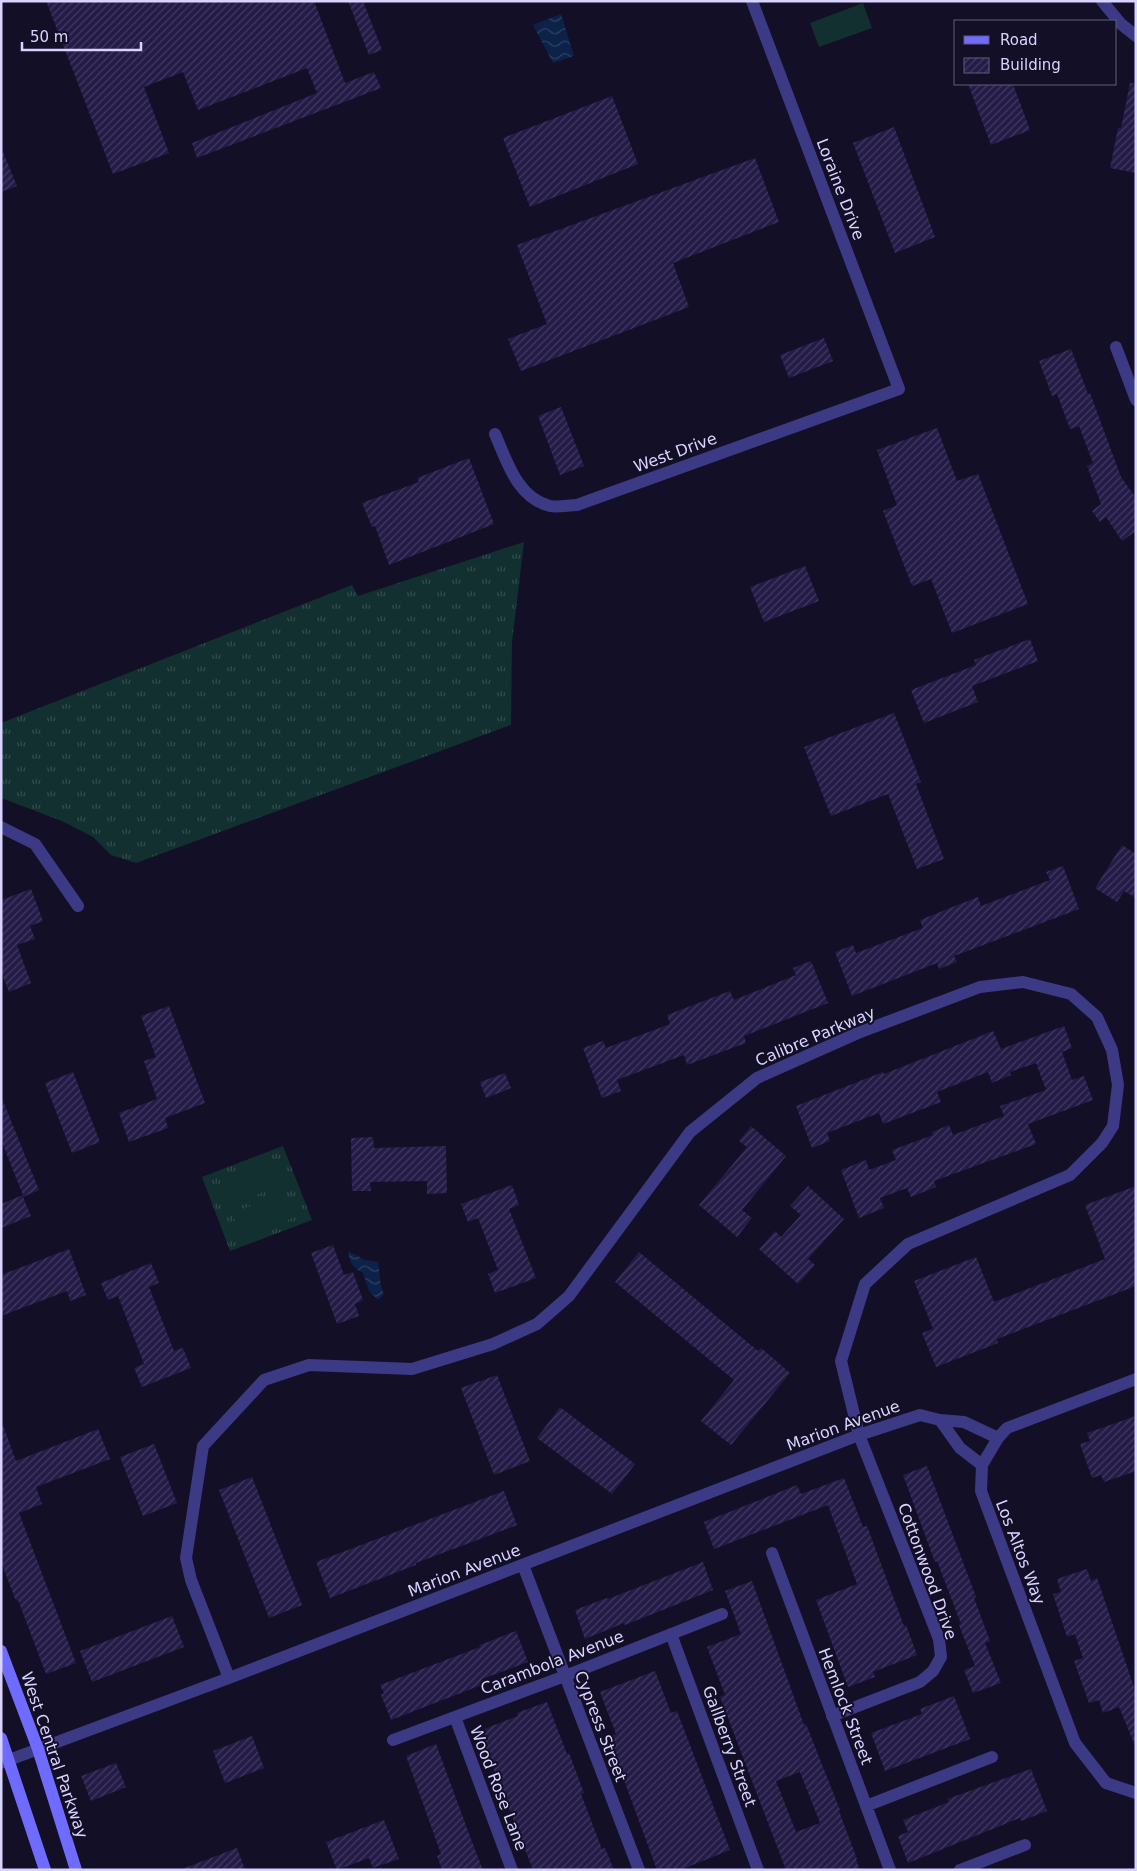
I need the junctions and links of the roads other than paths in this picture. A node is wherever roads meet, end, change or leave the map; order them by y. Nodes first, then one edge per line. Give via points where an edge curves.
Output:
1 (752, 1) edge
2 (1102, 1) edge
3 (1136, 36) edge
4 (1116, 347) dead end
5 (899, 389) joint
6 (1136, 400) edge
7 (496, 434) dead end
8 (1, 827) edge
9 (78, 906) dead end
10 (1136, 1379) edge
11 (940, 1420) junction
12 (859, 1434) junction
13 (998, 1438) junction
14 (982, 1465) junction
15 (772, 1553) dead end
16 (523, 1565) junction
17 (722, 1614) dead end
18 (671, 1634) junction
19 (1, 1651) edge
20 (565, 1676) junction
21 (229, 1678) junction
22 (832, 1716) junction
23 (455, 1717) junction
24 (1, 1738) edge
25 (393, 1740) dead end
26 (38, 1749) junction
27 (992, 1757) dead end
28 (5, 1761) edge
29 (1136, 1793) edge
30 (866, 1806) junction
31 (1025, 1845) dead end
32 (45, 1870) edge
33 (76, 1870) edge
34 (512, 1870) edge
35 (639, 1870) edge
36 (758, 1870) edge
37 (890, 1870) edge
38 (960, 1870) edge

1 - 5 street, Loraine Drive
2 - 3 street
4 - 6 street
5 - 7 street, West Drive via 577,505 550,507 528,495 512,475
8 - 9 street via 35,844
10 - 13 street, Los Altos Way via 1007,1428
11 - 12 street, Marion Avenue via 920,1415
11 - 13 street, Marion Avenue via 964,1422
11 - 14 street via 960,1448
12 - 16 street, Marion Avenue
12 - 21 street, Calibre Parkway via 841,1361 865,1284 908,1244 1070,1175 1114,1126 1118,1085 1112,1050 1097,1017 1070,994 1023,982 980,987 858,1033 757,1078 690,1132 568,1296 537,1324 493,1344 412,1369 309,1365 264,1380 203,1446 186,1558 191,1580
12 - 22 street, Cottonwood Drive via 938,1639 941,1657 933,1671 920,1682
13 - 14 street, Los Altos Way
14 - 29 street, Los Altos Way via 981,1491 1075,1743 1106,1783
15 - 22 street, Hemlock Street
16 - 20 street, Cypress Street
16 - 21 street, Marion Avenue
17 - 18 street, Carambola Avenue
18 - 20 street, Carambola Avenue
18 - 36 street, Gallberry Street
19 - 26 main road, West Central Parkway
20 - 23 street, Carambola Avenue
20 - 35 street, Cypress Street
21 - 26 street, Marion Avenue
22 - 30 street, Hemlock Street
23 - 25 street, Carambola Avenue
23 - 34 street, Wood Rose Lane
24 - 28 main road
26 - 28 street, Marion Avenue
26 - 33 main road, West Central Parkway
27 - 30 street
28 - 32 main road
30 - 37 street, Hemlock Street
31 - 38 street

